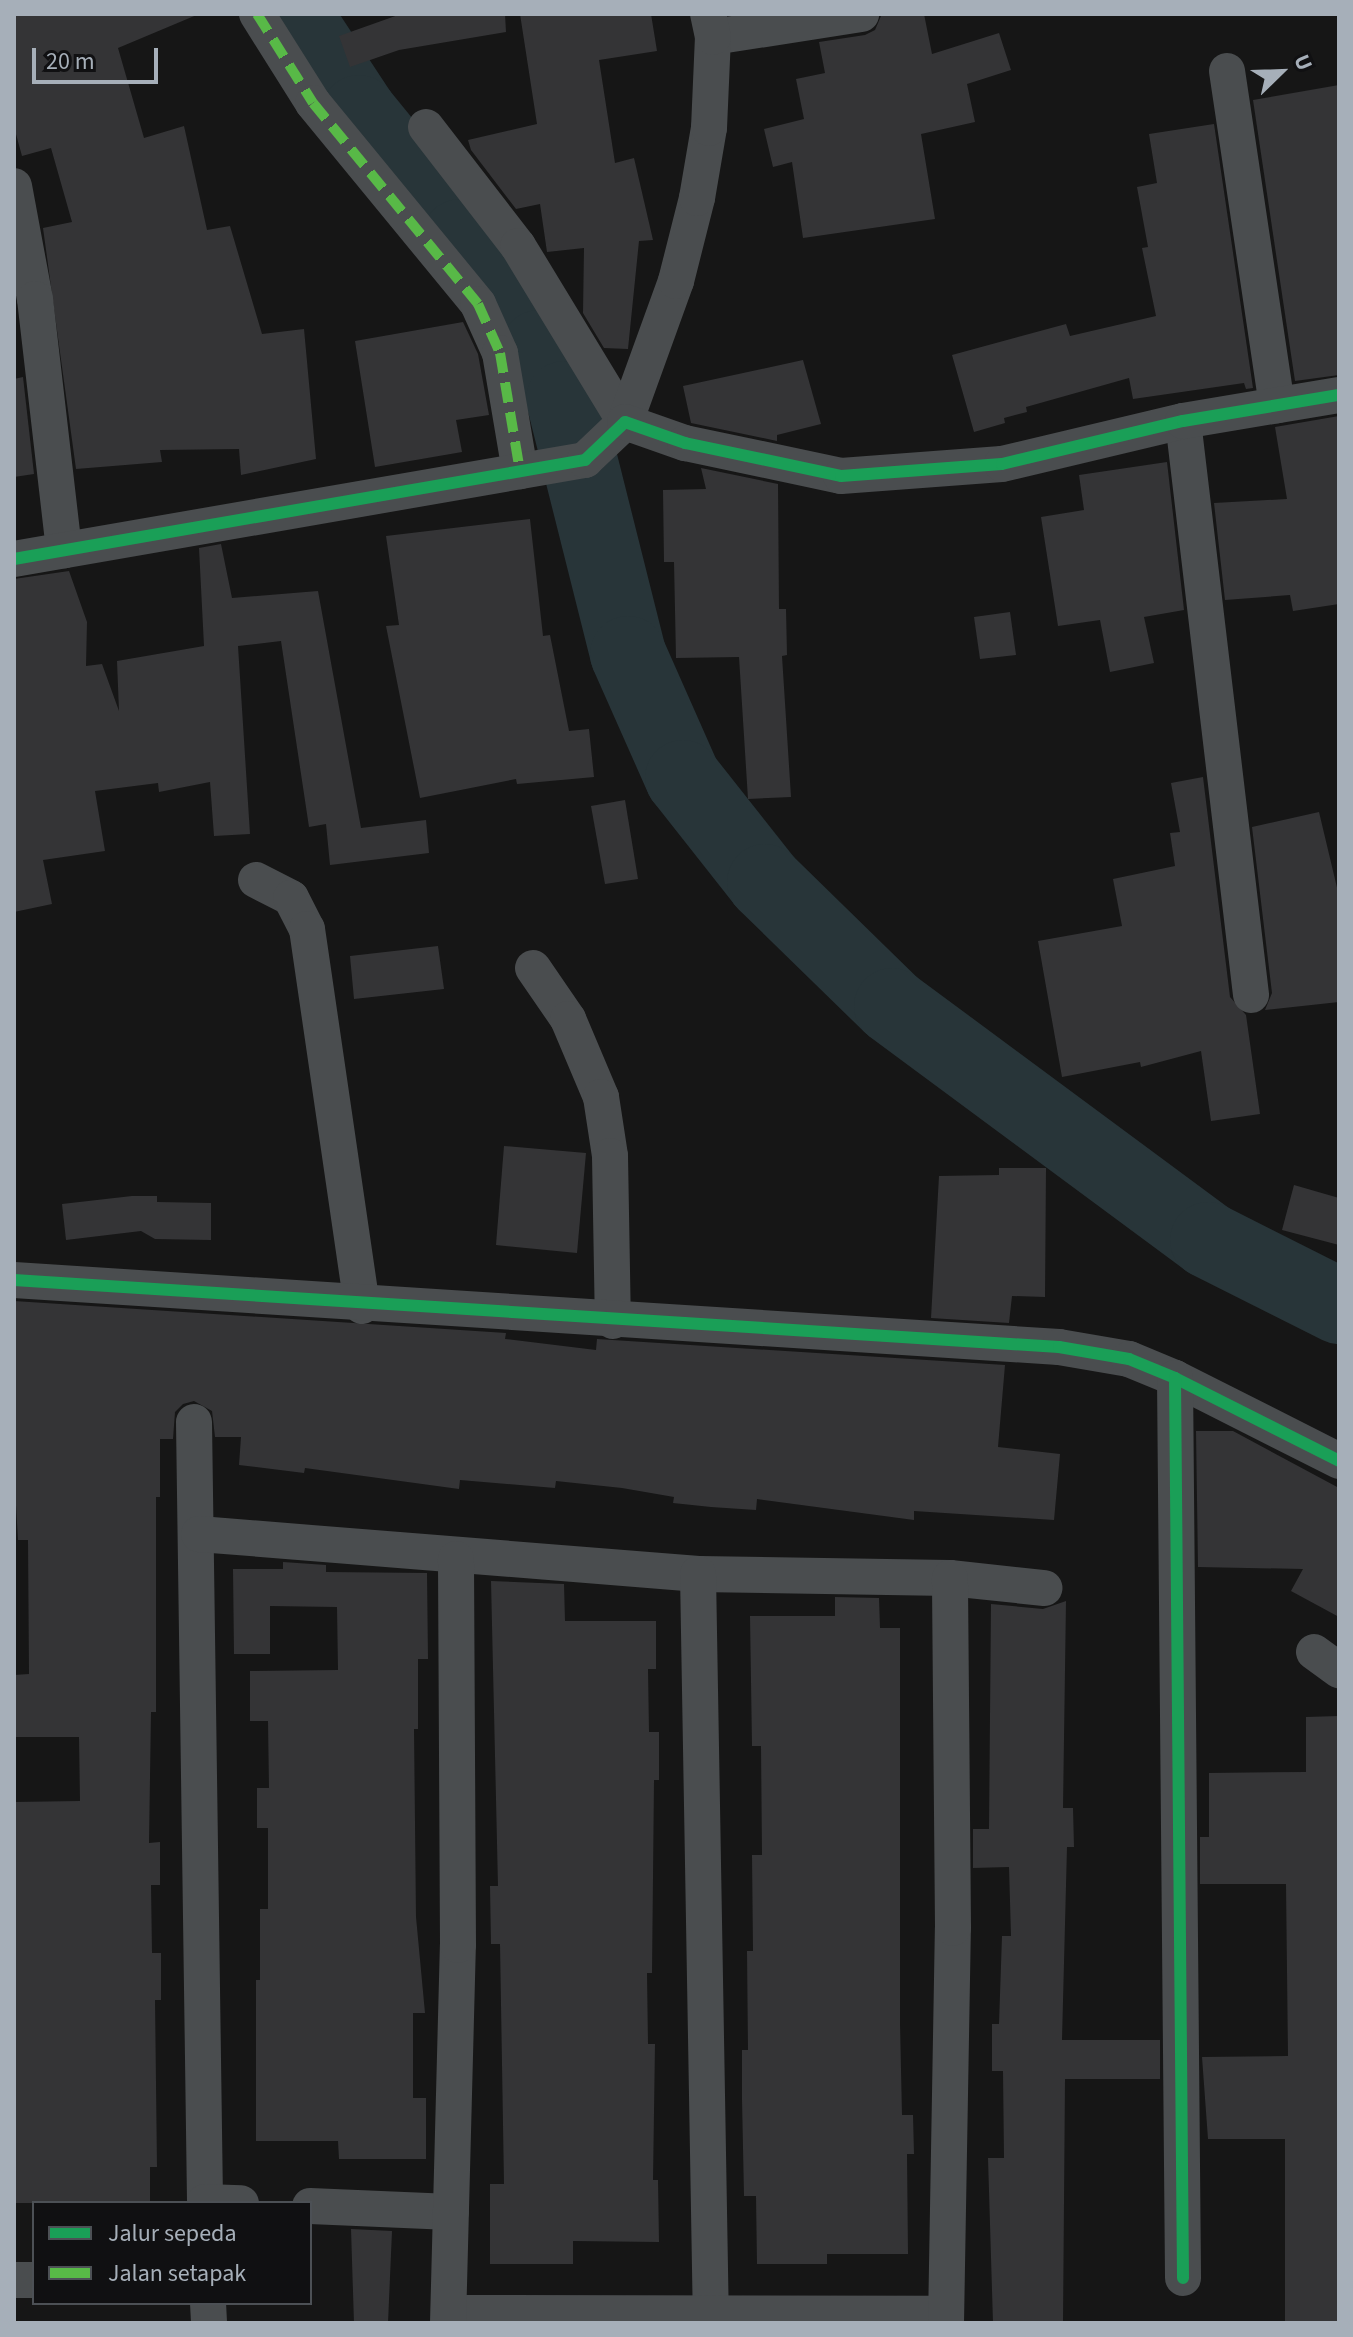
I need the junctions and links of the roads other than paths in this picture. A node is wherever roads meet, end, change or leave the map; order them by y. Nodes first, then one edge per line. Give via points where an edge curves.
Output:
1 (257, 14) edge
2 (861, 14) edge
3 (711, 26) edge
4 (1227, 71) dead end
5 (426, 127) dead end
6 (14, 186) edge
7 (1339, 395) edge
8 (1277, 405) junction
9 (1183, 421) junction
10 (625, 422) junction
11 (524, 470) junction
12 (64, 550) junction
13 (14, 559) edge
14 (256, 880) dead end
15 (533, 968) dead end
16 (1251, 995) dead end
17 (14, 1280) edge
18 (362, 1306) junction
19 (613, 1321) junction
20 (1175, 1378) junction
21 (194, 1422) dead end
22 (1339, 1461) edge
23 (199, 1534) junction
24 (456, 1559) junction
25 (698, 1574) junction
26 (950, 1578) junction
27 (1044, 1588) dead end
28 (205, 2201) edge
29 (312, 2206) edge
30 (451, 2212) junction
31 (1183, 2278) dead end
32 (448, 2318) edge
33 (711, 2318) edge
34 (946, 2318) edge

1 - 11 street via 313,103 478,304 500,353
2 - 3 street
3 - 10 street via 709,128 697,198 676,281
4 - 8 street
5 - 10 street via 518,246
6 - 12 street via 35,299
7 - 8 street
8 - 9 street
9 - 10 street via 1002,464 841,476 685,443
9 - 16 street
10 - 11 street via 585,460
11 - 12 street
12 - 13 street
14 - 18 street via 291,898 302,911
15 - 19 street via 568,1019 601,1097 610,1156
17 - 18 street
18 - 19 street
19 - 20 street via 1059,1347 1129,1359
20 - 22 street
20 - 31 street
21 - 23 street
23 - 24 street
23 - 28 street
24 - 25 street
24 - 30 street via 458,1945
25 - 26 street
25 - 33 street
26 - 27 street
26 - 34 street via 953,1928
29 - 30 street
30 - 32 street
32 - 33 street
33 - 34 street

